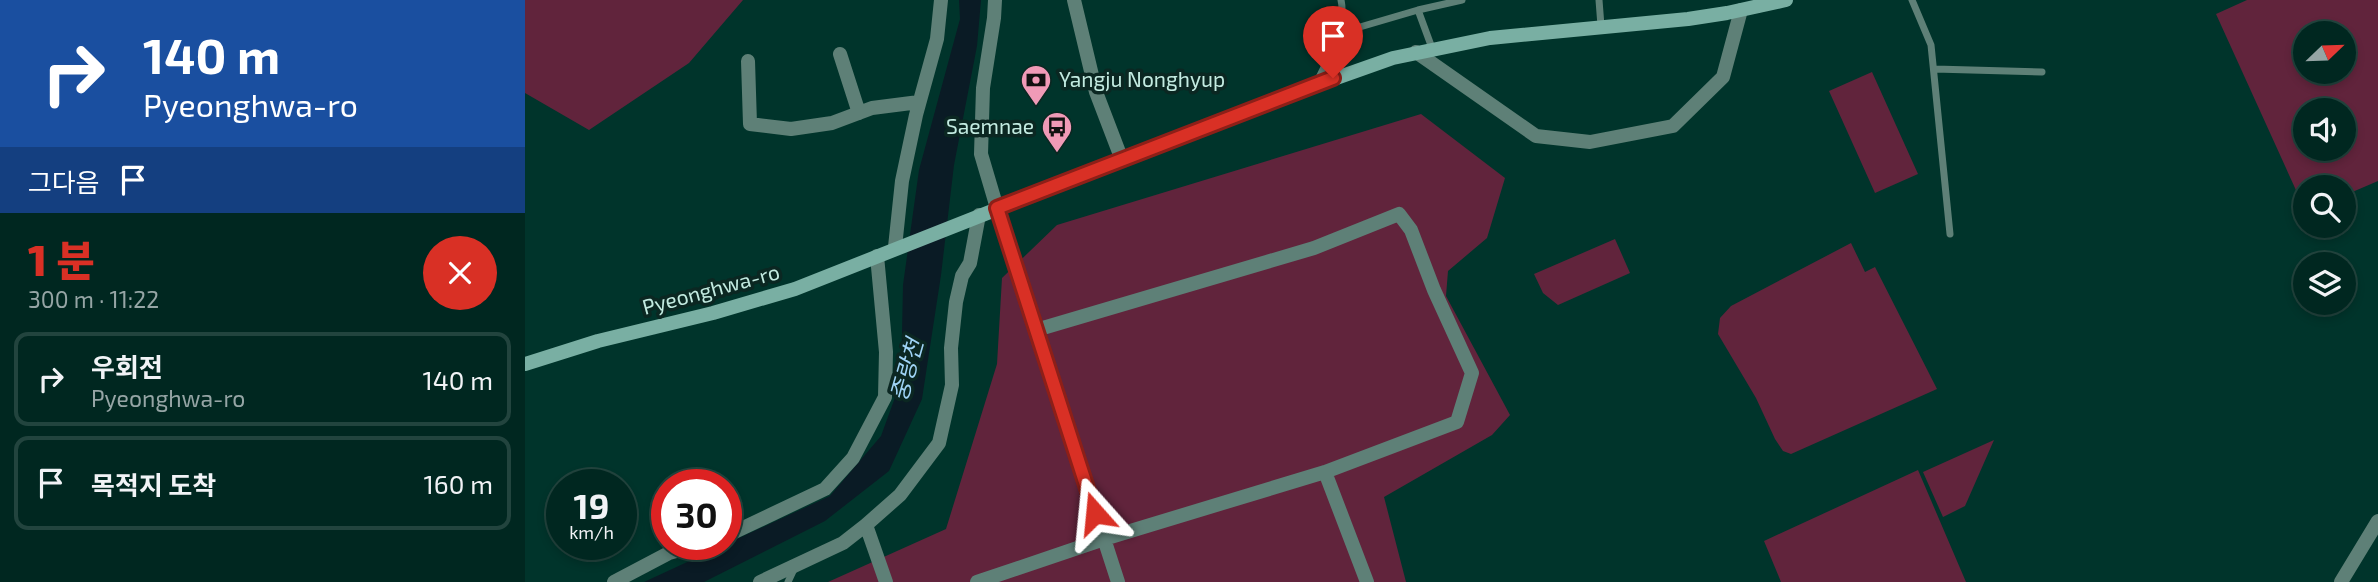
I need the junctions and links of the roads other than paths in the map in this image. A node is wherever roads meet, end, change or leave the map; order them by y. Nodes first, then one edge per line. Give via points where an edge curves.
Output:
1 (941, 0) edge
2 (995, 0) edge
3 (1074, 0) edge
4 (1341, 0) edge
5 (1462, 0) edge
6 (1599, 0) edge
7 (1786, 0) edge
8 (1912, 0) edge
9 (1418, 10) junction
10 (1741, 10) junction
11 (1601, 26) junction
12 (1336, 34) junction
13 (1433, 48) junction
14 (1416, 52) junction
15 (840, 54) dead end
16 (748, 61) dead end
17 (1935, 69) junction
18 (2042, 72) dead end
19 (1316, 84) junction
20 (919, 102) junction
21 (859, 113) junction
22 (1122, 160) junction
23 (997, 208) junction
24 (979, 215) junction
25 (1950, 234) dead end
26 (899, 246) junction
27 (877, 256) junction
28 (1036, 330) junction
29 (525, 364) edge
30 (1325, 472) junction
31 (2378, 521) edge
32 (866, 525) junction
33 (742, 528) edge
34 (1104, 539) junction
35 (654, 560) edge
36 (795, 566) junction
37 (614, 582) edge
38 (760, 582) edge
39 (787, 582) edge
40 (886, 582) edge
41 (977, 582) edge
42 (1118, 582) edge
43 (1367, 582) edge
44 (2341, 582) edge

1 - 20 street via 937,39
2 - 23 street via 983,88 981,154
3 - 22 street via 1096,92
4 - 12 lane via 1344,10
5 - 9 lane
6 - 11 lane
7 - 10 main road
8 - 17 lane via 1931,45
9 - 12 lane
9 - 13 lane
10 - 11 main road
10 - 14 street via 1723,77 1673,126 1590,142 1536,136
11 - 13 main road
12 - 19 lane
13 - 14 main road
14 - 19 main road
15 - 21 street
16 - 21 street via 750,124 791,129
17 - 18 lane
17 - 25 lane
19 - 22 main road
20 - 21 street
20 - 26 street via 902,181
22 - 23 main road
23 - 24 main road
23 - 28 street
24 - 26 main road, Pyeonghwa-ro
24 - 32 street via 970,263 955,302 952,385 939,443 899,495
26 - 27 main road, Pyeonghwa-ro
27 - 29 main road, Pyeonghwa-ro via 756,301
27 - 33 street via 886,352 884,397 853,458 825,489
28 - 30 street via 1314,248 1399,214 1411,230 1472,373 1457,422
28 - 34 street
30 - 34 street
30 - 43 street
31 - 44 street
32 - 36 street via 843,543
32 - 40 street
34 - 41 street
34 - 42 street
35 - 37 street
36 - 38 street
36 - 39 lane

